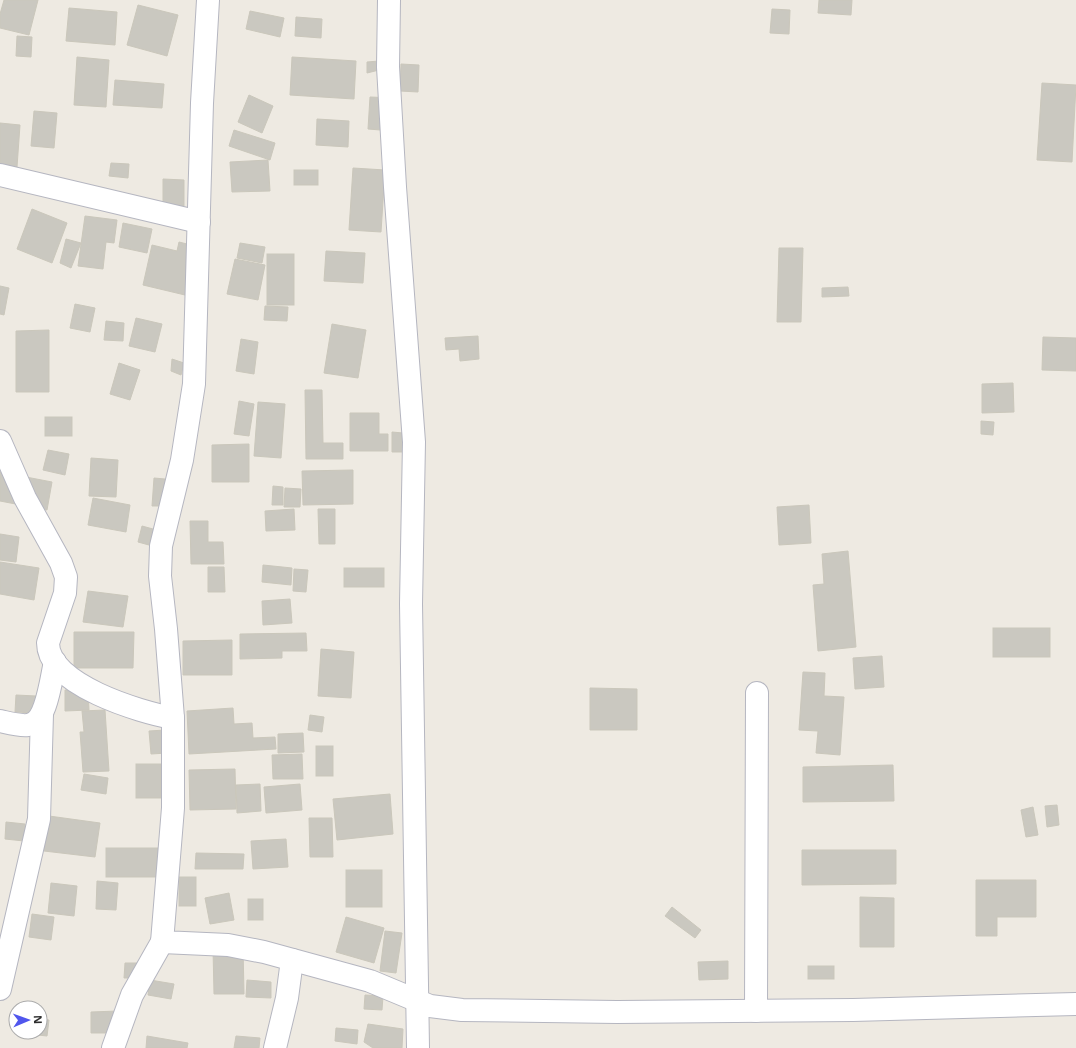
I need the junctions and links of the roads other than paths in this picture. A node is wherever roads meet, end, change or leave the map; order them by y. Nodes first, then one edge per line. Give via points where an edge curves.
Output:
1 (208, 0) edge
2 (389, 0) edge
3 (0, 175) edge
4 (199, 222) junction
5 (0, 441) edge
6 (55, 662) junction
7 (757, 694) dead end
8 (42, 714) junction
9 (173, 718) junction
10 (0, 721) edge
11 (162, 942) junction
12 (292, 960) junction
13 (0, 988) edge
14 (417, 1000) junction
15 (1076, 1004) edge
16 (756, 1011) junction
17 (113, 1048) edge
18 (275, 1048) edge
19 (418, 1048) edge

1 - 4 street
2 - 14 street via 388,67 414,442 411,612
3 - 4 street
4 - 9 street via 194,384 182,460 162,546 160,576
5 - 6 street via 25,498 61,563 66,577 65,594 48,643 48,651
6 - 8 street
6 - 9 street via 65,673 110,699 148,713
7 - 16 street
8 - 10 street via 37,722 27,725
8 - 13 street via 39,819
9 - 11 street via 173,808
11 - 12 street via 228,945
11 - 17 street via 132,995
12 - 14 street via 370,981
12 - 18 street via 287,998
14 - 16 street via 430,1006 462,1010
14 - 19 street
15 - 16 street

